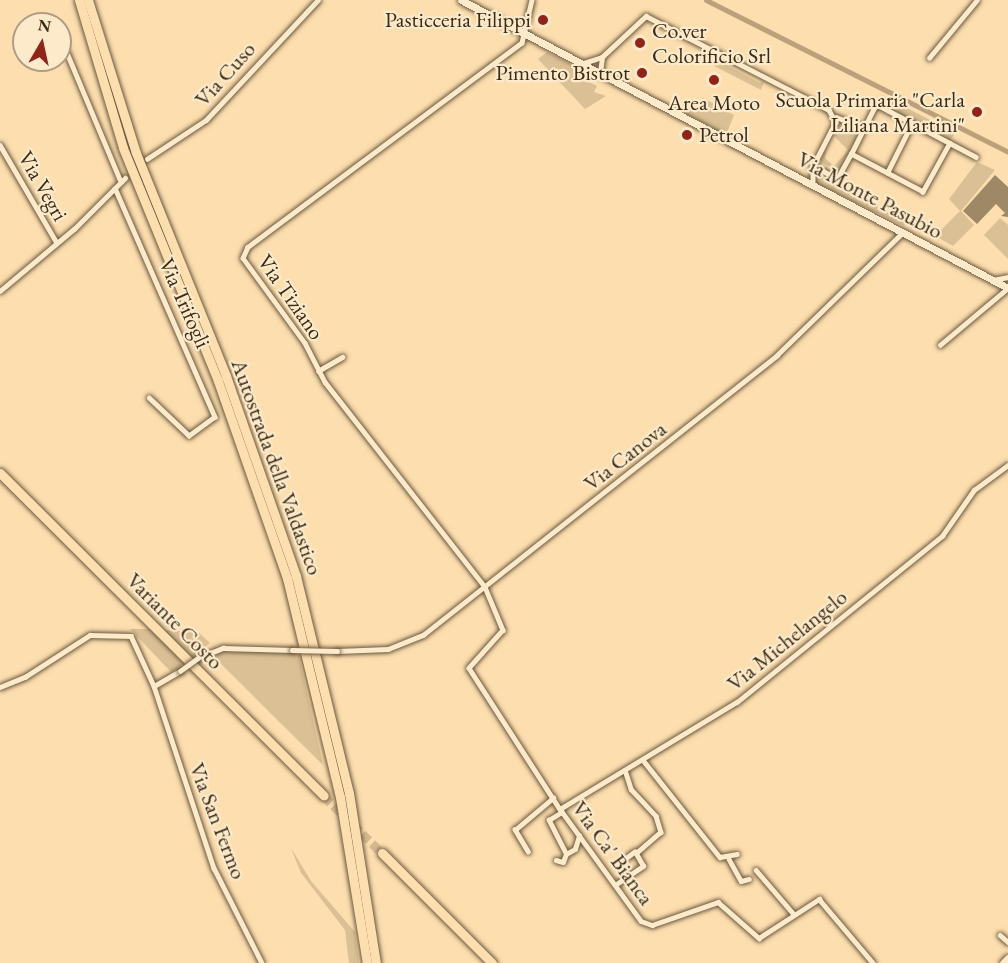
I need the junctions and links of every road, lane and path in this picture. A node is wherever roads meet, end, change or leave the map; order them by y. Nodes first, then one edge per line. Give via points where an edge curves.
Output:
1 (79, 0) edge
2 (88, 0) edge
3 (318, 0) edge
4 (461, 0) edge
5 (532, 0) edge
6 (977, 0) edge
7 (525, 34) junction
8 (602, 57) junction
9 (929, 58) dead end
10 (72, 63) edge
11 (584, 63) junction
12 (600, 72) junction
13 (836, 117) junction
14 (912, 123) junction
15 (864, 128) junction
16 (950, 143) junction
17 (0, 145) edge
18 (851, 154) junction
19 (976, 157) dead end
20 (147, 159) dead end
21 (813, 167) junction
22 (820, 170) dead end
23 (887, 173) junction
24 (799, 177) junction
25 (813, 185) junction
26 (115, 188) junction
27 (903, 232) junction
28 (57, 243) junction
29 (1008, 277) edge
30 (993, 280) junction
31 (1008, 288) edge
32 (0, 291) edge
33 (940, 345) dead end
34 (342, 357) dead end
35 (318, 372) junction
36 (149, 398) dead end
37 (1008, 465) edge
38 (0, 473) edge
39 (485, 587) junction
40 (154, 686) junction
41 (0, 687) edge
42 (643, 759) junction
43 (625, 770) junction
44 (324, 796) tunnel mouth
45 (553, 798) junction
46 (561, 810) junction
47 (579, 836) junction
48 (528, 852) dead end
49 (382, 853) tunnel mouth
50 (637, 853) junction
51 (566, 854) junction
52 (737, 854) dead end
53 (627, 858) dead end
54 (729, 859) junction
55 (556, 860) dead end
56 (756, 870) dead end
57 (749, 879) dead end
58 (615, 885) junction
59 (794, 913) junction
60 (1000, 934) dead end
61 (1008, 942) edge
62 (1008, 958) edge
63 (262, 963) edge
64 (367, 963) edge
65 (376, 963) edge
66 (492, 963) edge
67 (873, 963) edge
68 (1002, 963) edge

1 - 64 highway, Autostrada della Valdastico via 123,148 218,381 287,578 340,797
2 - 65 highway, Autostrada della Valdastico via 135,153 225,376 296,576 349,793
3 - 20 street, Via Cuso via 206,120
4 - 7 main road, Via Monte Pasubio
5 - 7 street
6 - 9 street via 940,39
7 - 11 main road, Via Monte Pasubio
7 - 35 street, Via Tiziano via 522,43 244,251 243,258 305,343
8 - 11 street
8 - 12 street
8 - 13 street via 646,16
10 - 26 street via 123,180
11 - 12 main road, Via Monte Pasubio
12 - 24 main road, Via Monte Pasubio
13 - 15 street
13 - 21 street
14 - 15 street via 876,104
14 - 16 street
14 - 23 street
15 - 18 street
16 - 19 street
16 - 23 street via 923,192
17 - 28 street, Via Vegri
18 - 22 street via 837,179
18 - 23 street
21 - 24 street
21 - 25 street
24 - 25 main road, Via Monte Pasubio
25 - 27 main road, Via Monte Pasubio
26 - 28 street
26 - 36 street, Via Trifogli via 215,419 189,436
27 - 30 main road, Via Monte Pasubio
27 - 39 street, Via Canova via 777,356
28 - 32 street
29 - 30 street
29 - 31 street
30 - 31 main road, Via Monte Pasubio
31 - 33 street
34 - 35 street
35 - 39 street, Via Tiziano
37 - 42 street, Via Michelangelo via 978,485 948,529 893,576 736,702
38 - 44 highway, Variante Costo
39 - 40 street, Via Canova, bridge via 404,645 337,651 223,648 198,658
39 - 45 street, Via Ca' Bianca via 503,630 469,668
40 - 41 street, Via San Fermo via 131,636 99,634
40 - 63 street, Via San Fermo via 213,868
42 - 43 street, Via Michelangelo
42 - 54 street via 718,855
43 - 46 street, Via Michelangelo
43 - 50 street via 629,785 656,816 661,832
45 - 46 street, Via Ca' Bianca
45 - 48 street via 514,830
46 - 47 street, Via Ca' Bianca
46 - 51 street via 549,820
47 - 51 street via 574,849
47 - 58 street, Via Ca' Bianca
49 - 66 highway
50 - 53 street
50 - 58 street via 643,866
51 - 55 street via 563,862
52 - 54 street
54 - 57 street via 741,881
56 - 59 street
58 - 59 street, Via Ca' Bianca via 648,926 713,901 725,906 759,938
59 - 67 street, Via Ca' Bianca via 810,900 821,900
60 - 61 street
62 - 68 main road

